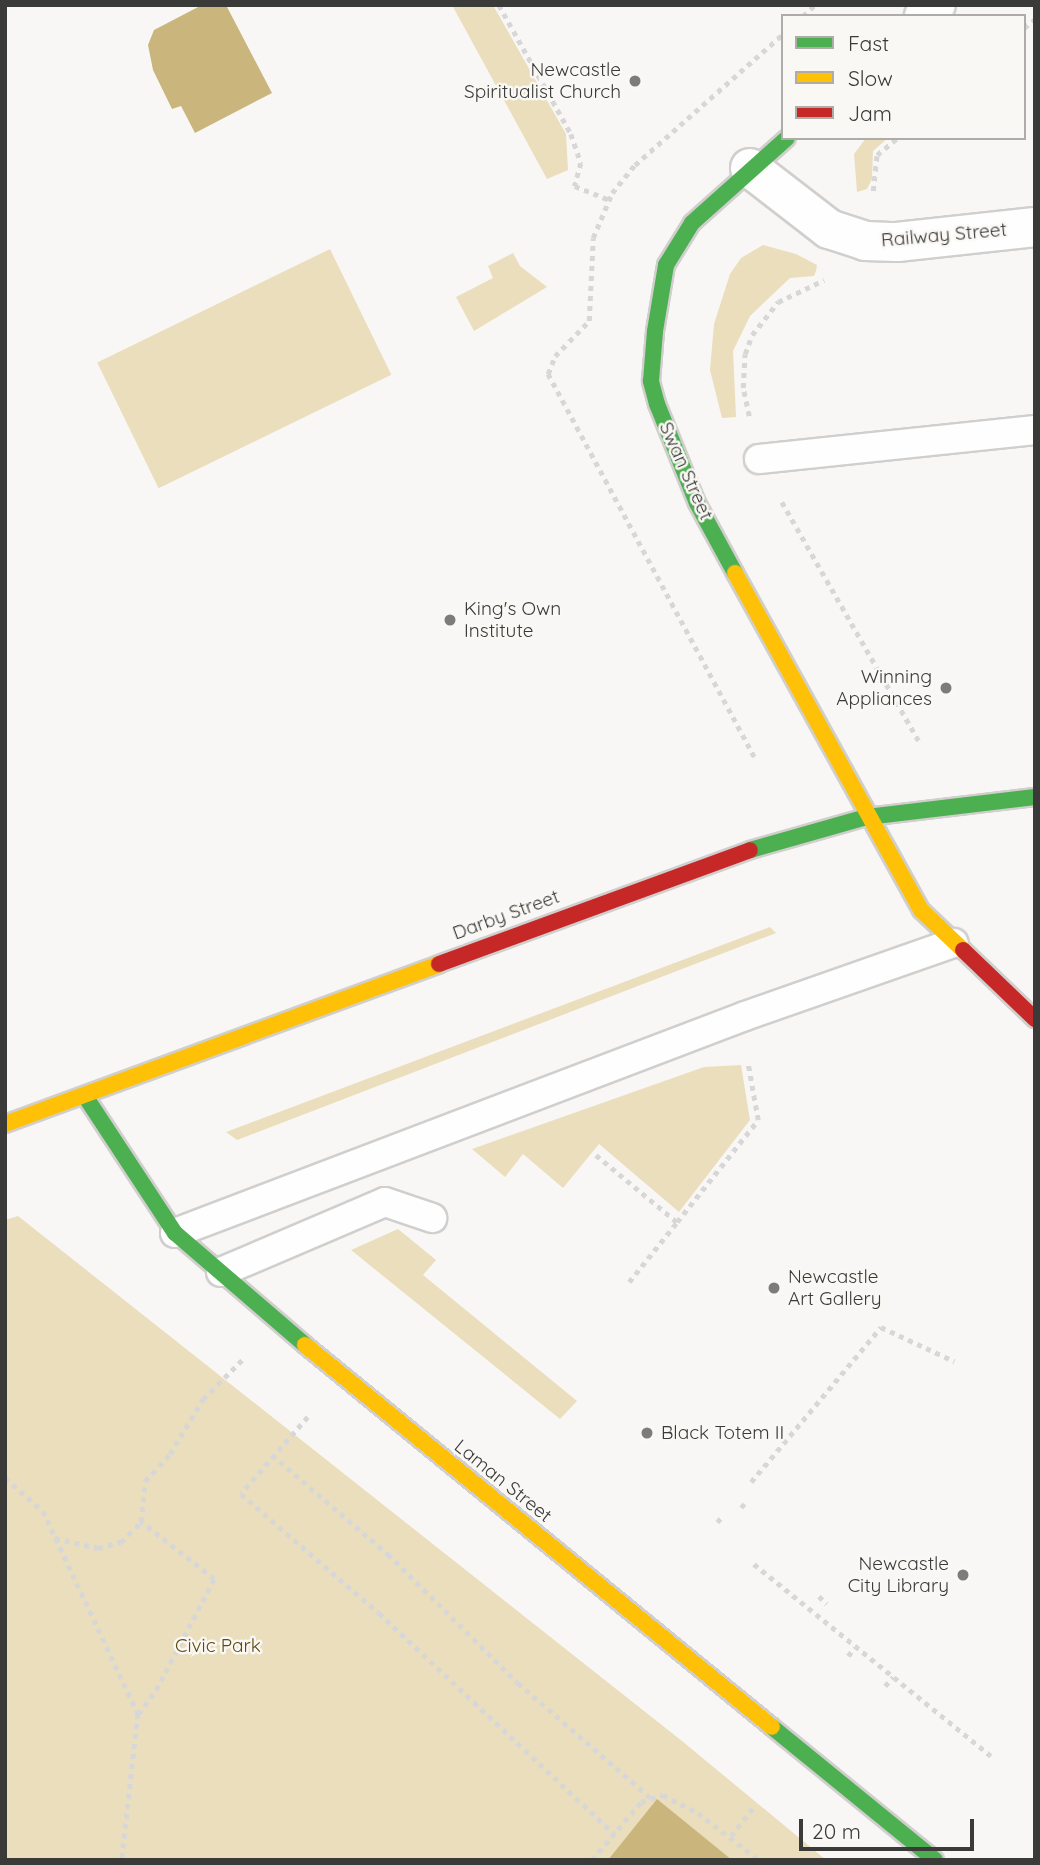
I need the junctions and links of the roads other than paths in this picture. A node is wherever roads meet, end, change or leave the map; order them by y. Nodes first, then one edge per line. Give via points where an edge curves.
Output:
1 (785, 140) edge
2 (750, 168) junction
3 (1024, 228) edge
4 (1035, 430) edge
5 (759, 458) dead end
6 (1035, 797) edge
7 (867, 817) junction
8 (954, 943) junction
9 (1035, 1019) edge
10 (85, 1096) junction
11 (5, 1124) edge
12 (432, 1218) dead end
13 (175, 1233) junction
14 (221, 1272) junction
15 (935, 1860) edge

1 - 2 street, Swan Street
2 - 3 street, Railway Street via 829,229 865,241
2 - 7 street, Swan Street via 692,223 666,265 658,300 652,381 697,503
4 - 5 lane
6 - 7 street, Darby Street
7 - 8 street, Swan Street via 921,910
7 - 10 street, Darby Street via 781,838
8 - 9 street, Swan Street
8 - 13 lane via 745,1016
10 - 11 street, Darby Street
10 - 13 street, Laman Street
12 - 14 lane via 385,1202
13 - 14 street, Laman Street
14 - 15 street, Laman Street via 362,1393

